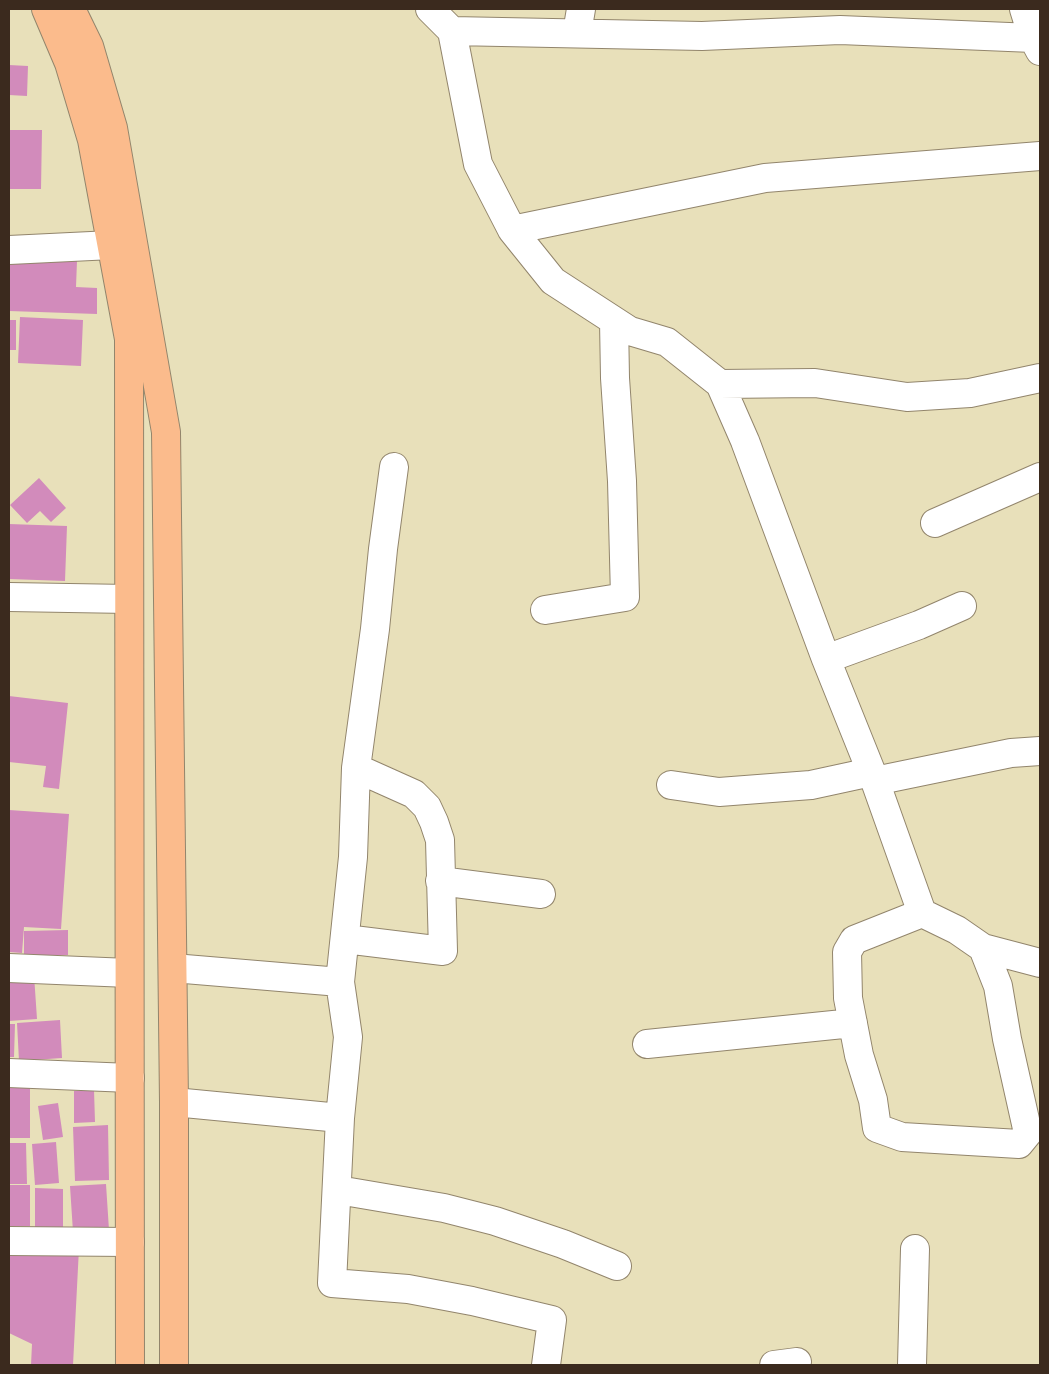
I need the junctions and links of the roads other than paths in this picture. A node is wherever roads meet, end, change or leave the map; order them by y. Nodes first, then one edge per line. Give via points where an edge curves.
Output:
1 (46, 9) edge
2 (70, 9) edge
3 (430, 9) edge
4 (1024, 9) edge
5 (529, 21) edge
6 (579, 21) edge
7 (452, 31) junction
8 (1037, 45) edge
9 (1040, 156) edge
10 (512, 230) junction
11 (112, 245) junction
12 (9, 250) edge
13 (614, 321) junction
14 (1040, 378) edge
15 (720, 384) junction
16 (394, 467) dead end
17 (1040, 477) edge
18 (935, 523) dead end
19 (9, 597) edge
20 (129, 599) junction
21 (962, 606) dead end
22 (545, 610) dead end
23 (826, 659) junction
24 (1040, 751) edge
25 (356, 768) junction
26 (873, 776) junction
27 (671, 785) dead end
28 (440, 882) junction
29 (541, 894) dead end
30 (922, 913) junction
31 (345, 939) junction
32 (983, 948) junction
33 (1040, 963) edge
34 (9, 968) edge
35 (172, 968) junction
36 (130, 973) junction
37 (340, 982) junction
38 (853, 1023) junction
39 (647, 1044) dead end
40 (9, 1073) edge
41 (130, 1078) junction
42 (174, 1102) junction
43 (340, 1118) junction
44 (338, 1190) junction
45 (9, 1241) edge
46 (130, 1242) junction
47 (915, 1248) dead end
48 (617, 1266) dead end
49 (130, 1365) edge
50 (174, 1365) edge
51 (546, 1365) edge
52 (912, 1365) edge

1 - 11 main road via 69,63 92,140
2 - 35 main road via 89,46 113,128 166,432
3 - 7 street
4 - 8 street
5 - 6 street
5 - 7 street
6 - 8 street via 702,36 840,30
7 - 10 street via 478,164
9 - 10 street via 765,178
10 - 13 street via 553,280
11 - 12 street
11 - 20 main road via 128,339
13 - 15 street via 630,331 667,342
13 - 22 street via 625,597
14 - 15 street via 970,393 907,397 815,383
15 - 23 street via 745,441
16 - 25 street
17 - 18 street
19 - 20 street
20 - 36 main road
21 - 23 street
23 - 26 street
24 - 26 street
25 - 28 street via 414,794 427,807 440,840
25 - 31 street via 353,856
26 - 27 street via 811,785 720,792
26 - 30 street
28 - 29 street
28 - 31 street via 443,951
30 - 32 street via 957,930
30 - 38 street via 854,940 847,952 848,998
31 - 37 street
32 - 33 street
32 - 38 street via 998,986 1028,1133 1020,1144 902,1137 877,1128
34 - 36 street
35 - 37 street
35 - 42 main road
36 - 41 main road
37 - 43 street via 348,1037
38 - 39 street
40 - 41 street
41 - 46 main road
42 - 43 street
42 - 50 main road
43 - 44 street
44 - 48 street via 444,1208 495,1221
44 - 51 street via 332,1283 408,1289 552,1320
45 - 46 street
46 - 49 main road
47 - 52 street

